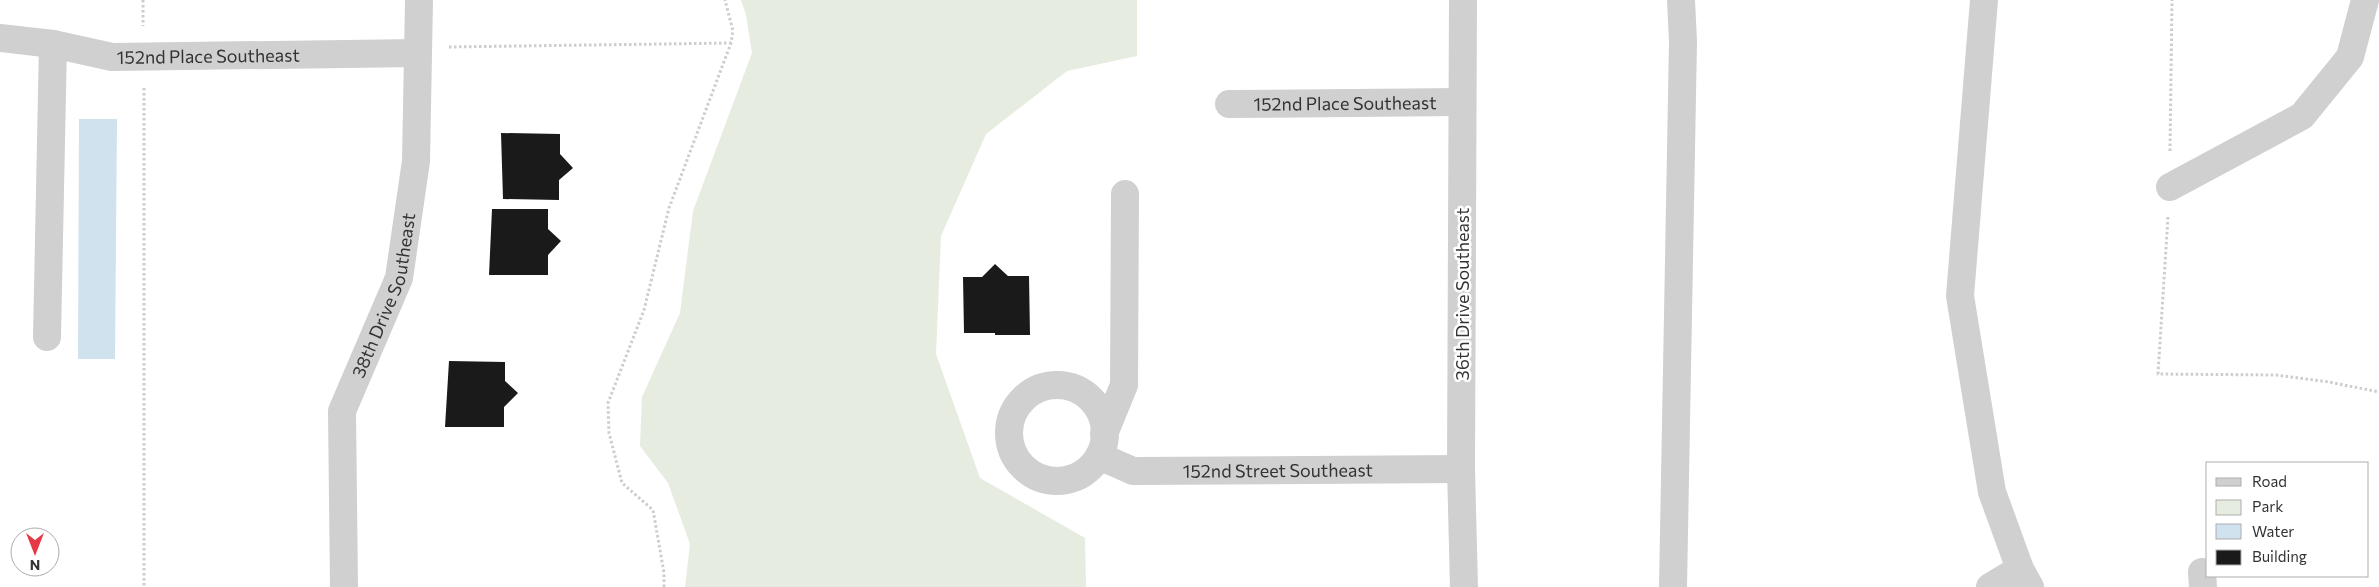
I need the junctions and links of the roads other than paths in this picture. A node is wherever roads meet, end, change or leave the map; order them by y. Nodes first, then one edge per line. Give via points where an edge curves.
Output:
1 (419, 0) edge
2 (1463, 0) edge
3 (1681, 0) edge
4 (1984, 0) edge
5 (2365, 0) edge
6 (0, 38) edge
7 (53, 44) junction
8 (418, 50) junction
9 (1462, 102) junction
10 (1230, 104) dead end
11 (2170, 187) road end
12 (1124, 194) dead end
13 (47, 337) dead end
14 (1461, 469) junction
15 (2025, 578) edge
16 (344, 587) edge
17 (1464, 587) edge
18 (1673, 587) edge
19 (1990, 587) edge

1 - 8 street, 38th Drive Southeast
2 - 9 street, 36th Drive Southeast
3 - 18 street
4 - 15 street via 1960,296 1992,492
5 - 11 street via 2350,57 2302,116
6 - 7 street, 152nd Place Southeast
7 - 8 street, 152nd Place Southeast via 112,57
7 - 13 street
8 - 16 street, 38th Drive Southeast via 416,161 399,278 342,411
9 - 10 street, 152nd Place Southeast
9 - 14 street, 36th Drive Southeast
12 - 14 street, 152nd Street Southeast via 1124,385 1102,445 1133,471
14 - 17 street, 36th Drive Southeast
15 - 19 street

